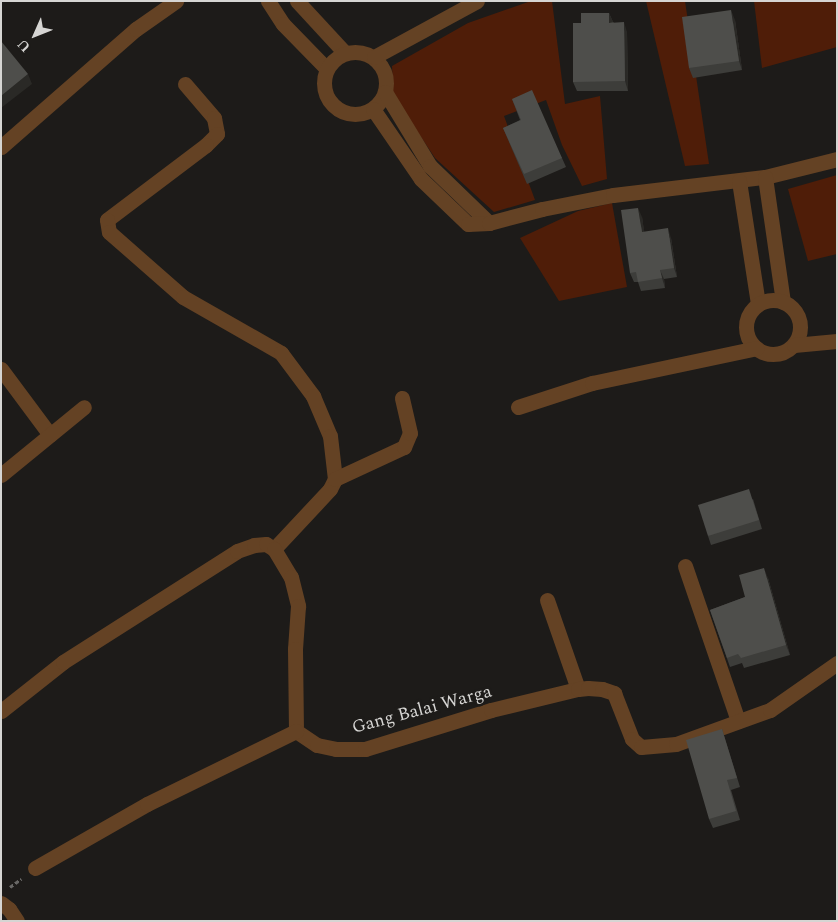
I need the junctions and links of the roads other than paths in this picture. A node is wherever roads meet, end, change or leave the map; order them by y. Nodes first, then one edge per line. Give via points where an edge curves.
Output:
1 (176, 1) edge
2 (268, 1) edge
3 (297, 1) edge
4 (477, 1) edge
5 (344, 52) junction
6 (374, 57) junction
7 (326, 68) junction
8 (185, 84) dead end
9 (385, 92) junction
10 (373, 109) junction
11 (1, 147) edge
12 (837, 159) edge
13 (765, 177) junction
14 (740, 181) junction
15 (490, 223) junction
16 (783, 302) junction
17 (758, 304) junction
18 (837, 341) edge
19 (794, 345) junction
20 (756, 348) junction
21 (1, 369) edge
22 (402, 398) dead end
23 (84, 406) dead end
24 (518, 407) dead end
25 (50, 435) junction
26 (1, 475) edge
27 (335, 478) junction
28 (274, 549) junction
29 (685, 566) dead end
30 (547, 600) dead end
31 (837, 663) edge
32 (578, 689) junction
33 (1, 711) edge
34 (738, 721) junction
35 (296, 731) junction
36 (35, 868) road end
37 (1, 903) edge
38 (17, 921) edge

1 - 11 street via 136,28
2 - 7 street via 283,24
3 - 5 street
4 - 6 street
5 - 6 street via 354,51
5 - 7 street
6 - 9 street via 382,66
7 - 10 street via 323,85 329,102 338,110 361,114
8 - 27 street via 214,118 217,134 107,220 109,232 183,297 281,353 313,396 330,436
9 - 10 street
9 - 15 street via 430,166
10 - 15 street via 421,179 468,224
12 - 13 street
13 - 14 street
13 - 16 street
14 - 15 street via 613,195
14 - 17 street
16 - 17 street via 770,300
16 - 19 street via 793,309 800,321
17 - 20 street via 749,313 746,326 748,338
18 - 19 street
19 - 20 street via 776,354
20 - 24 street via 592,383
21 - 25 street
22 - 27 street via 410,433 404,447
23 - 25 street
25 - 26 street
27 - 28 street via 330,489
28 - 33 street via 266,544 254,544 237,551 63,662
28 - 35 street via 290,577 298,606
29 - 34 street
30 - 32 street
31 - 34 street, Gang Balai Warga via 770,710
32 - 34 street, Gang Balai Warga via 602,689 614,693 632,739 641,747 676,744
32 - 35 street, Gang Balai Warga via 491,710 365,749 316,746
35 - 36 street via 147,804
37 - 38 street

